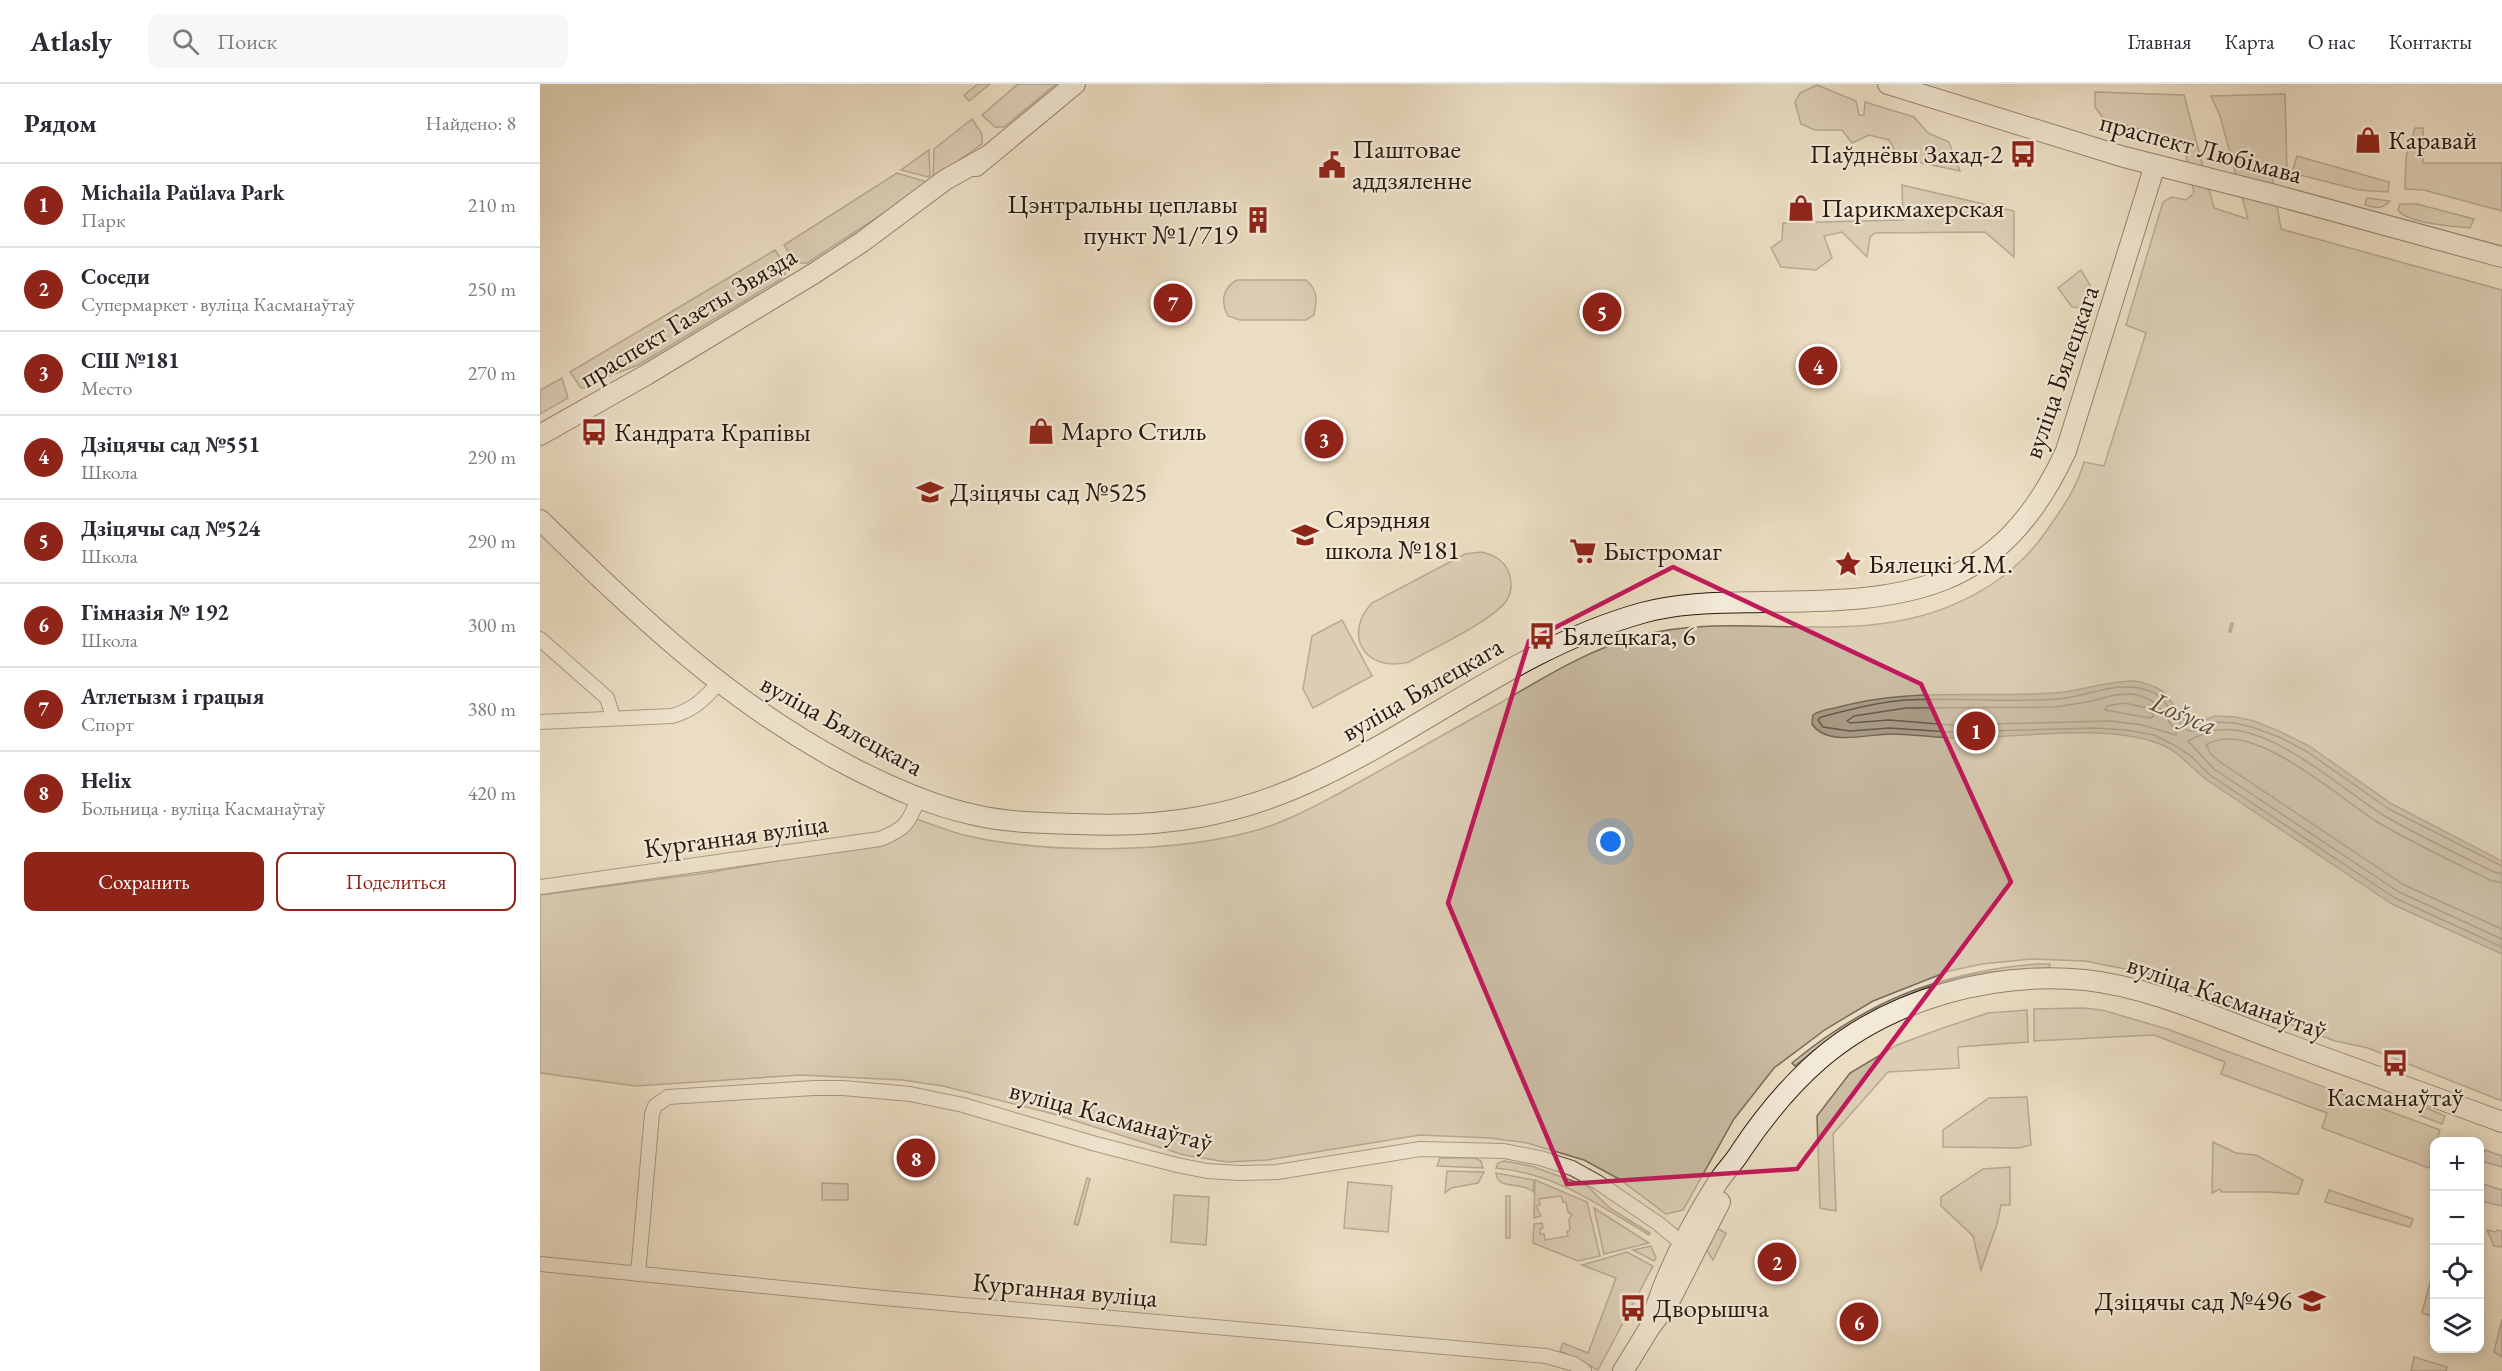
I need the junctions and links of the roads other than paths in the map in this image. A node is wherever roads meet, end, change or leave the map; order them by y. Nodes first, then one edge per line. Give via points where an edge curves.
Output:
1 (1075, 84) edge
2 (1888, 84) edge
3 (2155, 165) junction
4 (2502, 257) edge
5 (540, 435) edge
6 (540, 520) edge
7 (540, 639) edge
8 (718, 683) junction
9 (613, 717) junction
10 (540, 722) edge
11 (918, 799) junction
12 (540, 887) edge
13 (2502, 1122) edge
14 (1689, 1249) junction
15 (540, 1264) edge
16 (638, 1274) junction
17 (1584, 1371) edge
18 (1623, 1371) edge

1 - 5 street, праспект Газеты Звязда via 927,206
2 - 3 street, праспект Любімава
3 - 4 street, праспект Любімава
3 - 11 street, вуліца Бялецкага via 2078,418 2054,478 2006,540 1961,573 1930,586 1870,599 1689,604 1606,624 1548,648 1335,770 1281,794 1220,814 1143,825 1034,823 977,816
6 - 8 street, вуліца Бялецкага via 651,627
7 - 9 street via 607,698
8 - 9 street via 691,710 672,716
8 - 11 street, вуліца Бялецкага via 819,750
9 - 10 street
11 - 12 street, Курганная вуліца via 908,823 880,839
13 - 14 street, вуліца Касманаўтаў via 2148,993 2085,980 1994,983 1947,993 1902,1009 1863,1029 1820,1059 1755,1130 1717,1183
14 - 16 street, вуліца Касманаўтаў via 1659,1224 1572,1168 1504,1151 1420,1149 1277,1172 1207,1171 963,1105 910,1094 843,1088 668,1097 655,1106
14 - 18 street, вуліца Касманаўтаў via 1658,1298 1650,1327
15 - 16 street, Курганная вуліца
16 - 17 street, Курганная вуліца via 1546,1356

